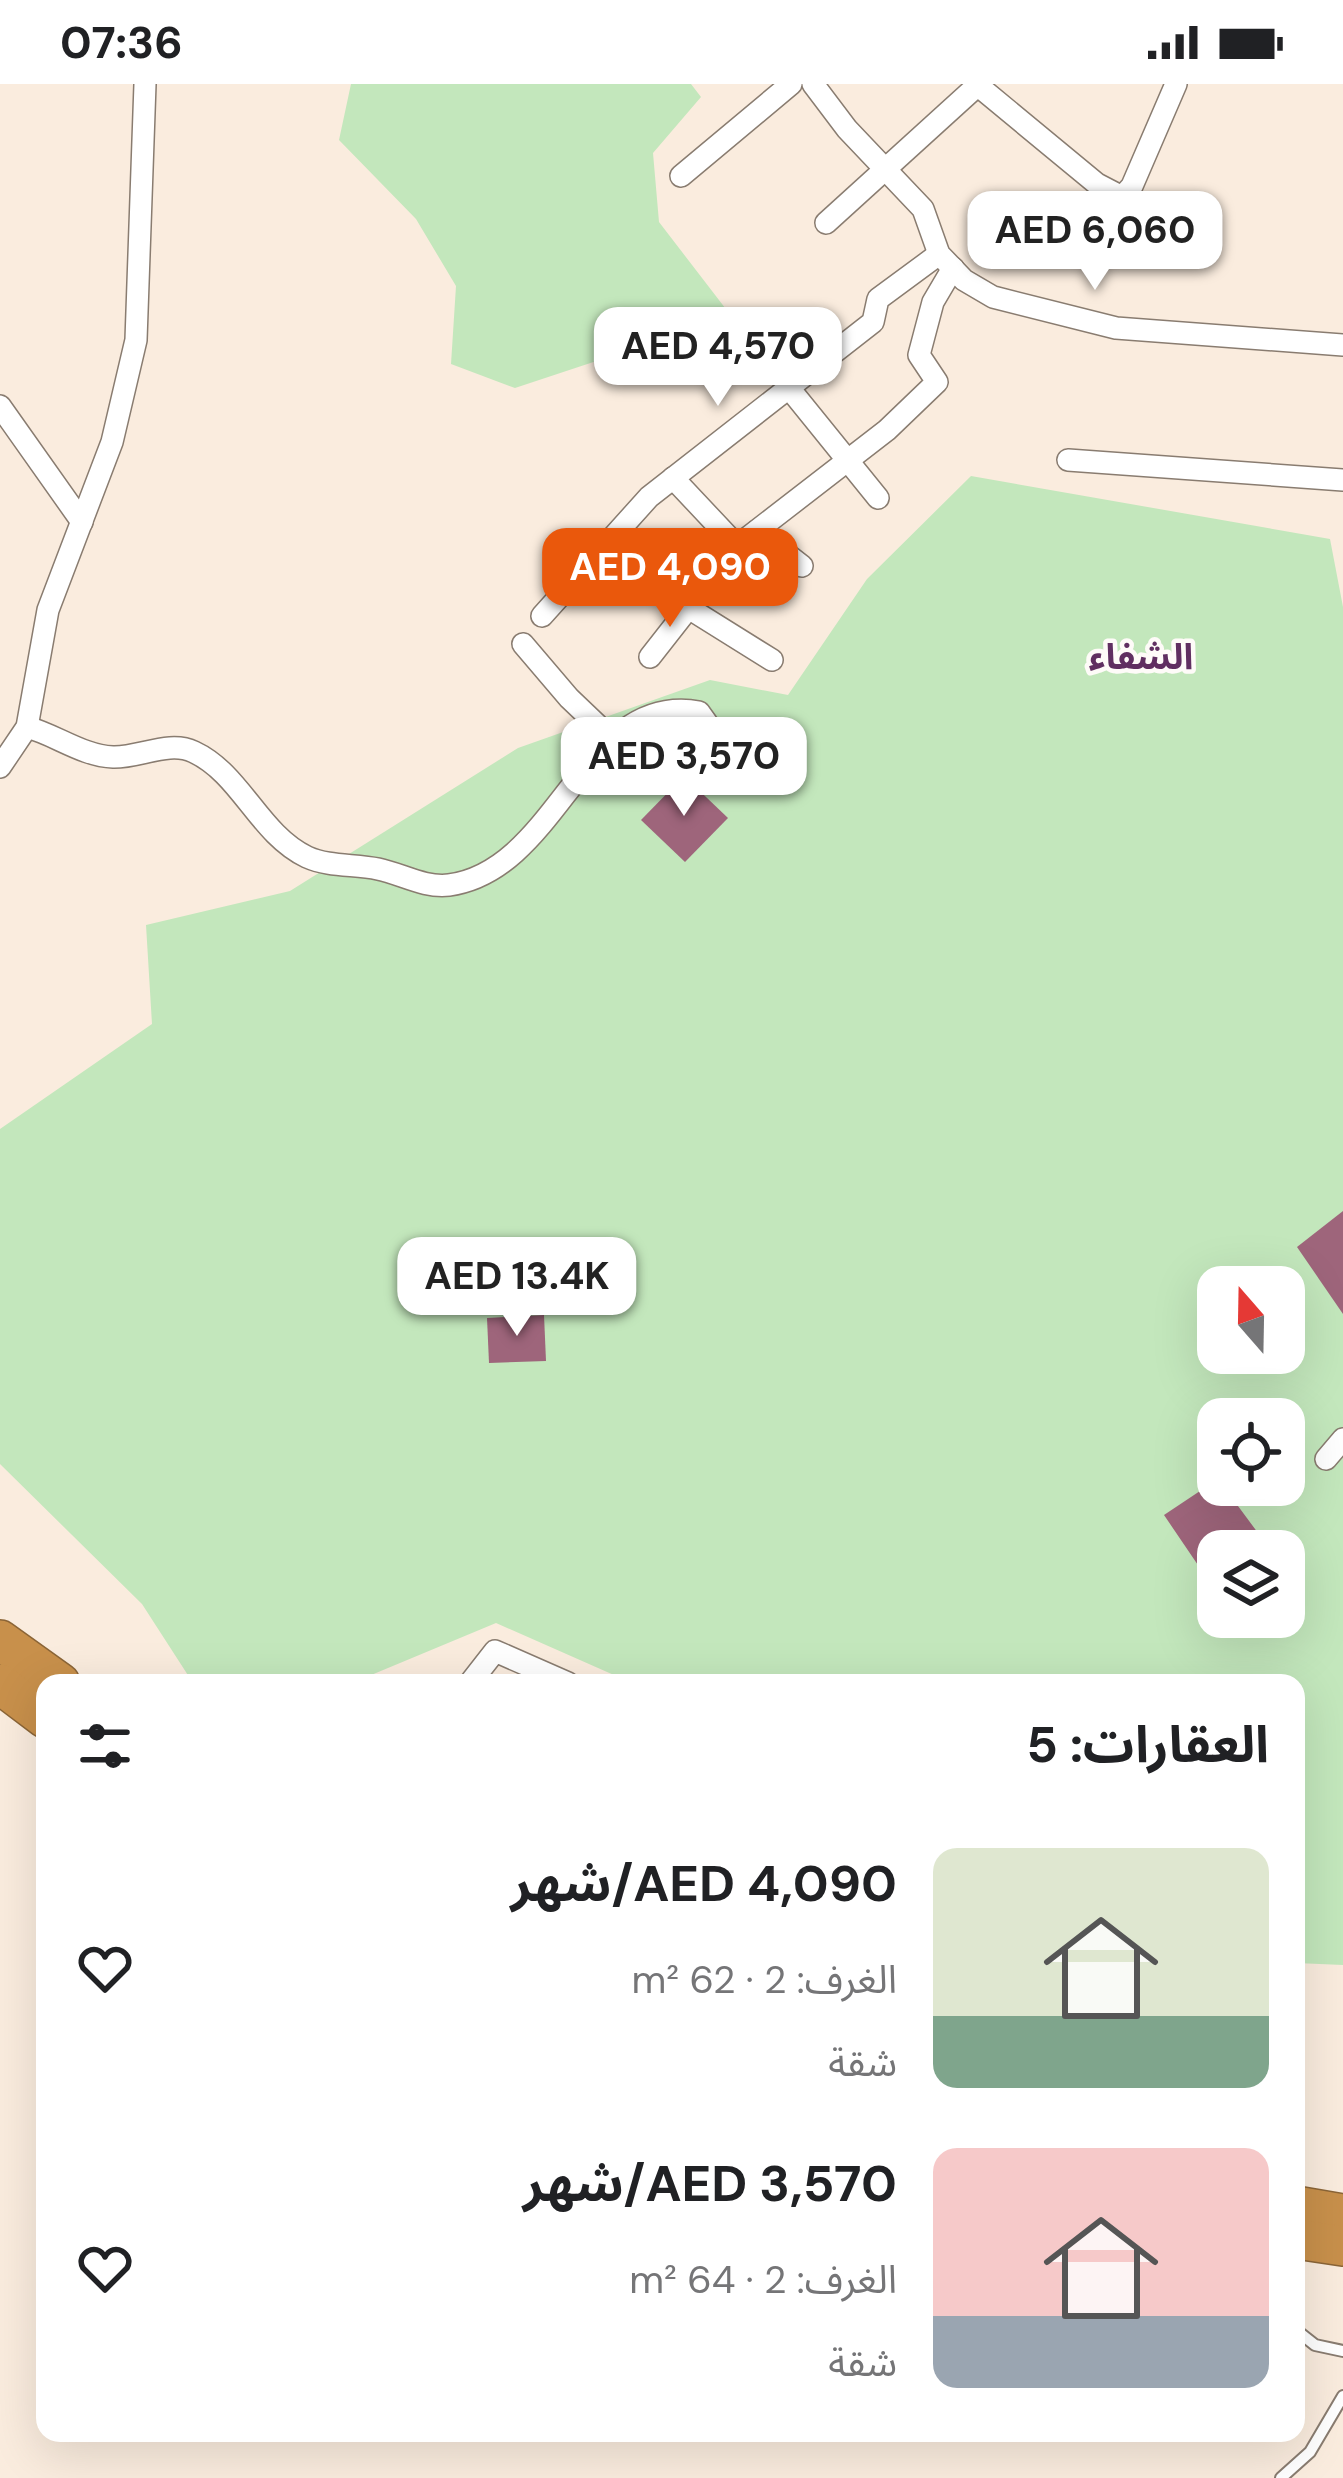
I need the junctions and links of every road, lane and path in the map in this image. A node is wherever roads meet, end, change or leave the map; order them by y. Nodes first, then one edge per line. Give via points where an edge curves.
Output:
1 (145, 84) edge
2 (791, 84) edge
3 (813, 84) edge
4 (978, 84) edge
5 (1176, 84) edge
6 (888, 171) junction
7 (681, 176) dead end
8 (826, 223) dead end
9 (946, 261) junction
10 (1343, 345) edge
11 (789, 388) junction
12 (0, 406) edge
13 (1068, 460) dead end
14 (844, 461) junction
15 (674, 478) junction
16 (1343, 480) edge
17 (878, 498) dead end
18 (82, 522) junction
19 (757, 531) junction
20 (737, 546) junction
21 (598, 552) junction
22 (802, 566) dead end
23 (687, 607) junction
24 (542, 616) dead end
25 (523, 644) dead end
26 (650, 657) dead end
27 (772, 660) dead end
28 (27, 727) junction
29 (612, 739) junction
30 (695, 740) dead end
31 (0, 766) edge
32 (1343, 1439) edge
33 (1326, 1459) dead end
34 (0, 1640) edge
35 (47, 1674) edge
36 (477, 1674) edge
37 (547, 1674) edge
38 (0, 1684) edge
39 (36, 1711) edge
40 (1343, 2214) edge
41 (1309, 2238) edge
42 (1305, 2337) edge
43 (1343, 2351) edge
44 (1343, 2396) edge
45 (1281, 2478) edge

1 - 18 street via 136,340 112,442
2 - 7 street
3 - 6 street
4 - 5 street via 1122,197
4 - 6 street
6 - 8 street
6 - 9 street via 923,209
9 - 10 street via 993,297 1116,328
9 - 11 street via 878,299 873,322
9 - 14 street via 919,355 938,382
11 - 14 street
11 - 15 street
12 - 18 street
13 - 16 street
14 - 17 street
14 - 19 street
15 - 20 street
15 - 21 street
18 - 28 street via 48,610
19 - 20 street
19 - 22 street
20 - 23 street
21 - 23 street
21 - 24 street
23 - 26 street
23 - 27 street
25 - 29 street
28 - 29 street via 110,757 196,752 301,855 430,885 463,882 501,865
28 - 31 street
29 - 30 street via 644,717 688,710 709,726
32 - 33 street
34 - 35 highway
36 - 37 street via 495,1651
38 - 39 highway
40 - 41 highway
42 - 43 lane
44 - 45 lane via 1310,2452

